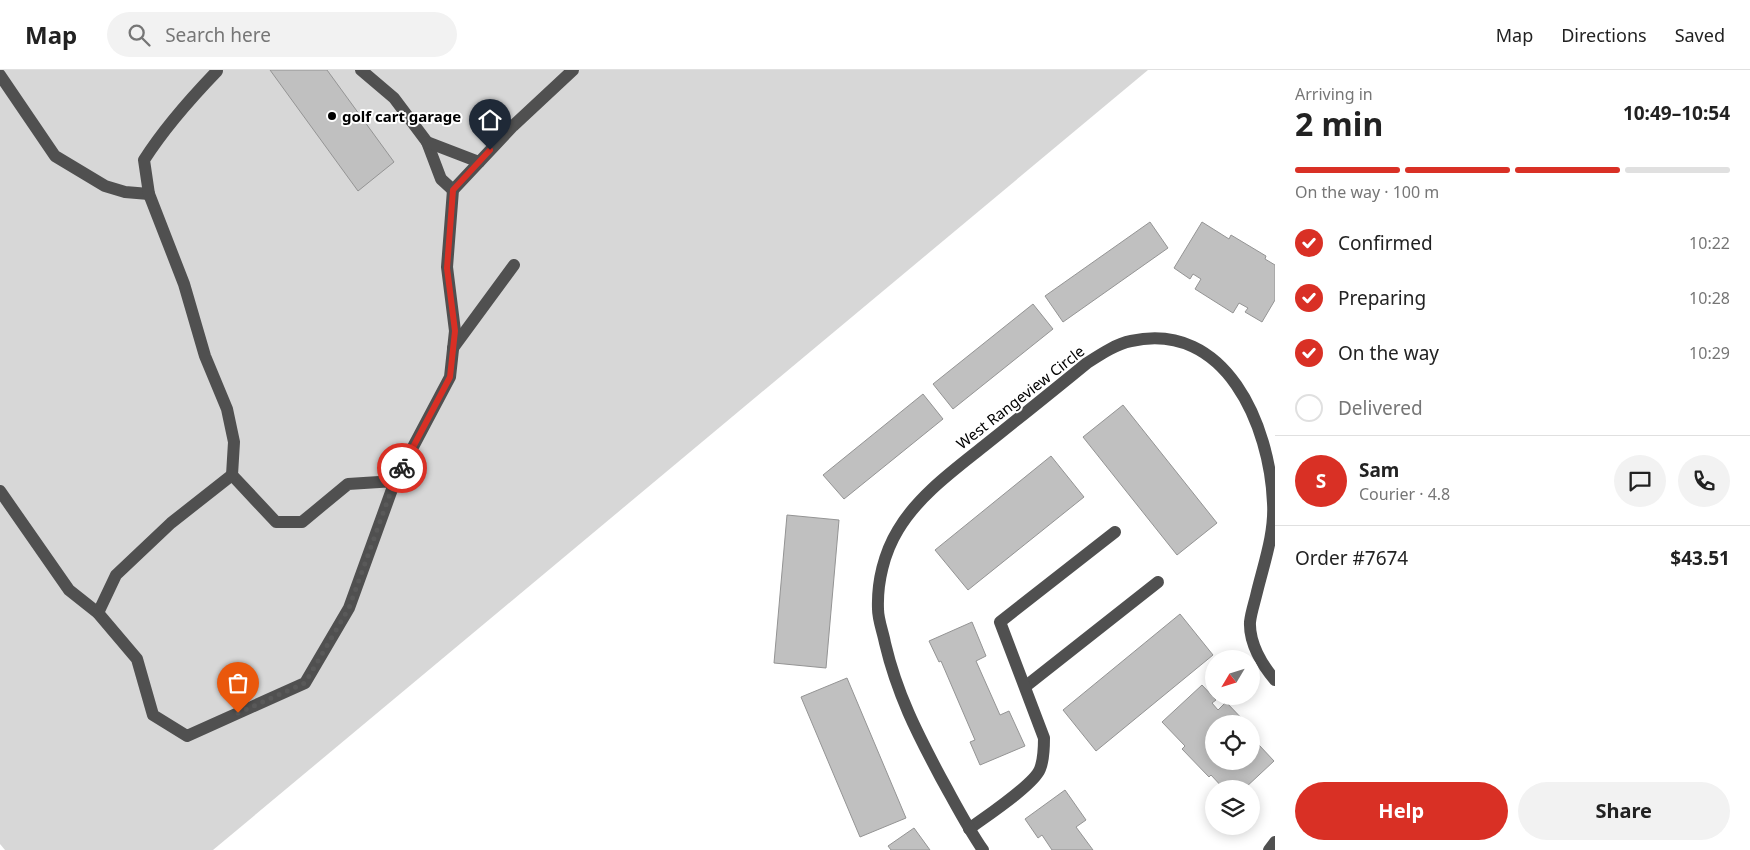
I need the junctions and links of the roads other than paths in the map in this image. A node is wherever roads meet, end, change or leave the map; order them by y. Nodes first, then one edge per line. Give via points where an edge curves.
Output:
1 (361, 70) edge
2 (572, 70) edge
3 (217, 71) edge
4 (0, 75) edge
5 (427, 142) junction
6 (479, 162) junction
7 (453, 190) junction
8 (149, 194) junction
9 (514, 265) dead end
10 (453, 348) junction
11 (232, 475) junction
12 (395, 480) junction
13 (0, 491) edge
14 (1115, 532) dead end
15 (1158, 582) dead end
16 (98, 613) junction
17 (1275, 680) edge
18 (1026, 686) junction
19 (969, 829) junction
20 (1275, 842) edge
21 (983, 850) edge
22 (1268, 850) edge

1 - 5 street via 394,98
2 - 6 street
3 - 8 street via 181,110 144,160
4 - 8 street via 55,156 105,186
5 - 6 street
5 - 7 street via 441,179
6 - 7 street
7 - 10 street via 447,268 455,331
8 - 11 street via 184,284 205,356 227,409 234,442
9 - 10 street
10 - 12 street via 450,377
11 - 12 street via 276,522 302,522 348,484
11 - 16 street via 171,523 116,575
12 - 16 street via 349,608 305,683 187,736 153,715 137,659
13 - 16 street via 69,590
14 - 18 street via 1000,622
15 - 18 street
17 - 19 street, West Rangeview Circle via 1258,656 1250,623 1274,504 1262,435 1247,403 1228,373 1198,347 1171,339 1151,338 1130,341 1108,350 1087,363 924,497 898,529 886,555 878,611 890,662 911,722
18 - 19 street via 1044,738 1040,770 1030,782
19 - 21 street, West Rangeview Circle
20 - 22 street

